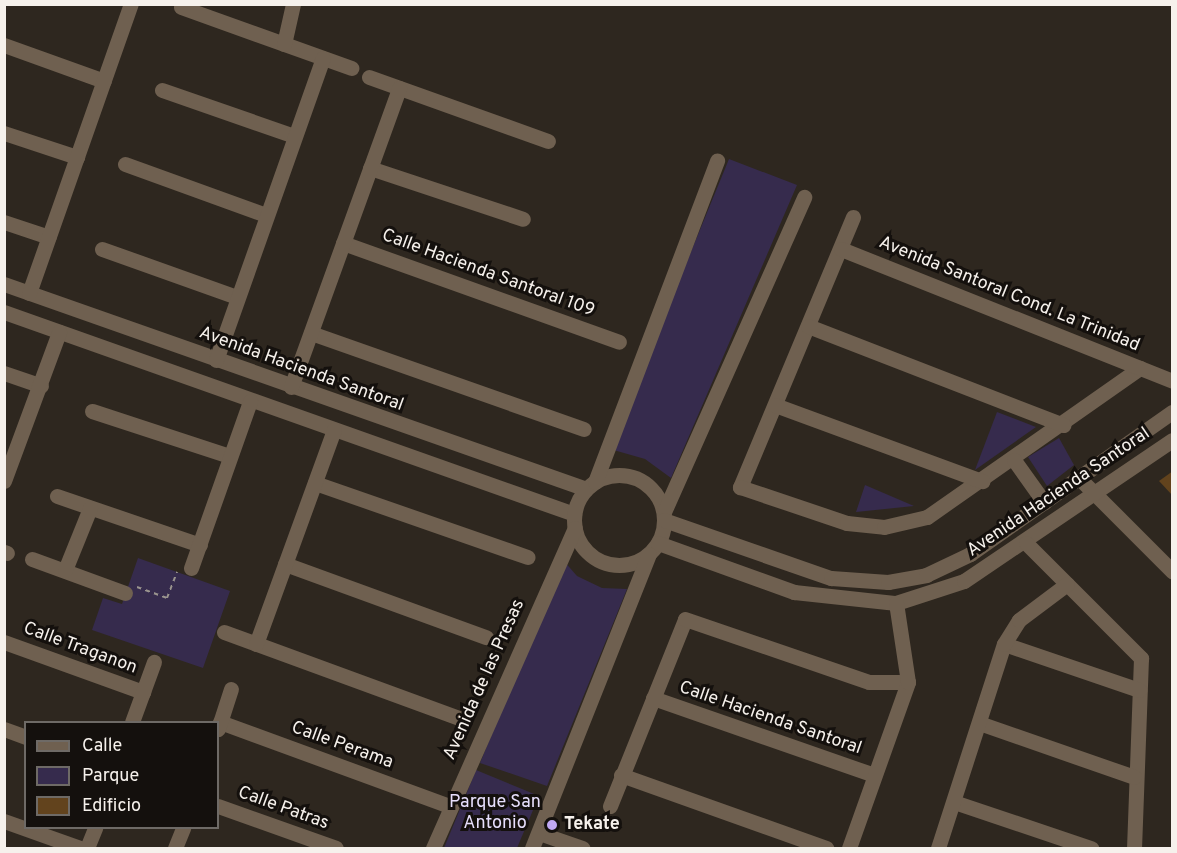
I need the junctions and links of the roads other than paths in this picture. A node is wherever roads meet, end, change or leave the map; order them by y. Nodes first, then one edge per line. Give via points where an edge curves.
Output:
1 (131, 4) edge
2 (293, 4) edge
3 (181, 7) dead end
4 (284, 44) junction
5 (4, 45) edge
6 (323, 58) junction
7 (351, 68) dead end
8 (369, 76) dead end
9 (104, 81) junction
10 (399, 88) junction
11 (162, 90) dead end
12 (4, 133) edge
13 (294, 136) junction
14 (548, 141) dead end
15 (77, 158) junction
16 (717, 160) dead end
17 (125, 164) dead end
18 (370, 168) junction
19 (804, 197) dead end
20 (266, 215) junction
21 (853, 217) dead end
22 (523, 219) dead end
23 (4, 222) edge
24 (49, 237) junction
25 (343, 243) junction
26 (102, 249) dead end
27 (841, 249) junction
28 (4, 284) edge
29 (29, 293) junction
30 (237, 297) junction
31 (4, 312) edge
32 (808, 326) junction
33 (123, 327) junction
34 (59, 332) junction
35 (311, 333) junction
36 (619, 342) dead end
37 (117, 353) junction
38 (216, 360) junction
39 (1140, 368) junction
40 (4, 373) edge
41 (1173, 381) edge
42 (41, 386) junction
43 (291, 387) junction
44 (250, 400) junction
45 (775, 405) junction
46 (92, 411) dead end
47 (1173, 412) edge
48 (1063, 425) junction
49 (584, 429) dead end
50 (334, 430) junction
51 (438, 439) junction
52 (1173, 440) edge
53 (230, 456) junction
54 (1014, 460) junction
55 (430, 464) junction
56 (7, 465) edge
57 (1079, 478) junction
58 (4, 481) edge
59 (982, 481) junction
60 (315, 483) junction
61 (590, 485) junction
62 (1095, 494) junction
63 (57, 496) dead end
64 (1044, 502) junction
65 (90, 508) junction
66 (664, 516) junction
67 (574, 521) junction
68 (1026, 543) junction
69 (200, 545) junction
70 (653, 548) junction
71 (527, 557) dead end
72 (32, 559) dead end
73 (285, 564) junction
74 (191, 568) road end
75 (65, 570) junction
76 (1173, 571) edge
77 (1067, 584) junction
78 (125, 593) road end
79 (896, 603) junction
80 (224, 632) dead end
81 (486, 637) dead end
82 (4, 642) edge
83 (256, 644) junction
84 (1004, 644) junction
85 (154, 662) dead end
86 (908, 682) junction
87 (231, 689) dead end
88 (1139, 690) junction
89 (143, 692) junction
90 (653, 698) junction
91 (464, 720) dead end
92 (133, 721) edge
93 (981, 724) junction
94 (219, 725) edge
95 (4, 729) edge
96 (24, 736) edge
97 (621, 775) junction
98 (874, 776) junction
99 (1134, 777) junction
100 (954, 802) junction
101 (219, 806) edge
102 (450, 806) junction
103 (610, 806) dead end
104 (4, 821) edge
105 (95, 829) edge
106 (183, 829) edge
107 (539, 833) junction
108 (43, 842) edge
109 (80, 849) edge
110 (87, 849) edge
111 (176, 849) edge
112 (336, 849) edge
113 (434, 849) edge
114 (532, 849) edge
115 (582, 849) edge
116 (826, 849) edge
117 (849, 849) edge
118 (938, 849) edge
119 (1091, 849) edge
120 (1134, 849) edge

1 - 9 street
2 - 4 street
3 - 4 street
4 - 6 street
5 - 9 street
6 - 7 street
6 - 13 street
8 - 10 street
9 - 15 street
10 - 14 street
10 - 18 street
11 - 13 street
12 - 15 street
13 - 20 street
15 - 24 street
16 - 61 street
17 - 20 street
18 - 22 street
18 - 25 street
19 - 66 street
20 - 30 street
21 - 27 street, Avenida Santoral Cond. La Trinidad
23 - 24 street
24 - 29 street
25 - 35 street
25 - 36 street, Calle Hacienda Santoral 109
26 - 30 street
27 - 32 street, Avenida Santoral Cond. La Trinidad
27 - 39 street, Avenida Santoral Cond. La Trinidad
28 - 29 street, Avenida Hacienda Santoral
29 - 33 street, Avenida Hacienda Santoral
30 - 38 street
31 - 34 street
32 - 45 street, Avenida Santoral Cond. La Trinidad
32 - 48 street
33 - 37 street
33 - 38 street, Avenida Hacienda Santoral
34 - 37 street
34 - 42 street
35 - 43 street
35 - 49 street
37 - 44 street
38 - 43 street, Avenida Hacienda Santoral
39 - 41 street
39 - 48 street, Avenida Santoral Cond. La Trinidad
40 - 42 street
42 - 56 street
43 - 51 street, Avenida Hacienda Santoral
44 - 50 street
44 - 53 street
45 - 59 street
45 - 59 street, Avenida Santoral Cond. La Trinidad via 740,487 847,523 884,527 927,517
46 - 53 street
47 - 57 street, Avenida Hacienda Santoral
48 - 54 street, Avenida Santoral Cond. La Trinidad
50 - 55 street
50 - 60 street
51 - 55 street
51 - 61 street, Avenida Hacienda Santoral
52 - 62 street, Avenida Hacienda Santoral
53 - 69 street
54 - 59 street, Avenida Santoral Cond. La Trinidad
54 - 64 street
55 - 67 street
56 - 58 street
57 - 62 street
57 - 64 street, Avenida Hacienda Santoral
60 - 71 street
60 - 73 street
61 - 66 street via 629,476 657,495
61 - 67 street
62 - 68 street, Avenida Hacienda Santoral
62 - 76 street
63 - 65 street
64 - 66 street, Avenida Hacienda Santoral via 970,554 926,575 888,582 831,578
65 - 69 street
65 - 75 street
66 - 70 street
67 - 70 street via 580,543 604,562 636,562
67 - 102 street, Avenida de las Presas
68 - 77 street
68 - 79 street, Avenida Hacienda Santoral via 964,582
69 - 74 street
70 - 79 street, Avenida Hacienda Santoral via 794,592
70 - 107 street
72 - 75 street
73 - 81 street
73 - 83 street
75 - 78 street
77 - 84 street via 1018,620
77 - 88 street via 1141,658
79 - 86 street, Calle Hacienda Santoral
80 - 83 street
82 - 89 street, Calle Traganon
83 - 91 street
84 - 88 street
84 - 93 street
85 - 89 street
86 - 90 street, Calle Hacienda Santoral via 869,682 685,619
86 - 98 street, Calle Hacienda Santoral
87 - 94 street
88 - 99 street
89 - 92 street
90 - 97 street, Calle Hacienda Santoral
90 - 98 street, Calle Hacienda Santoral
93 - 99 street
93 - 100 street
94 - 102 street, Calle Perama
95 - 96 street
97 - 103 street, Calle Hacienda Santoral
97 - 116 street
98 - 117 street, Calle Hacienda Santoral
99 - 120 street
100 - 118 street
100 - 119 street
101 - 112 street, Calle Patras
102 - 113 street, Avenida de las Presas
104 - 108 street
105 - 110 street
106 - 111 street
107 - 114 street
107 - 115 street
108 - 109 street

